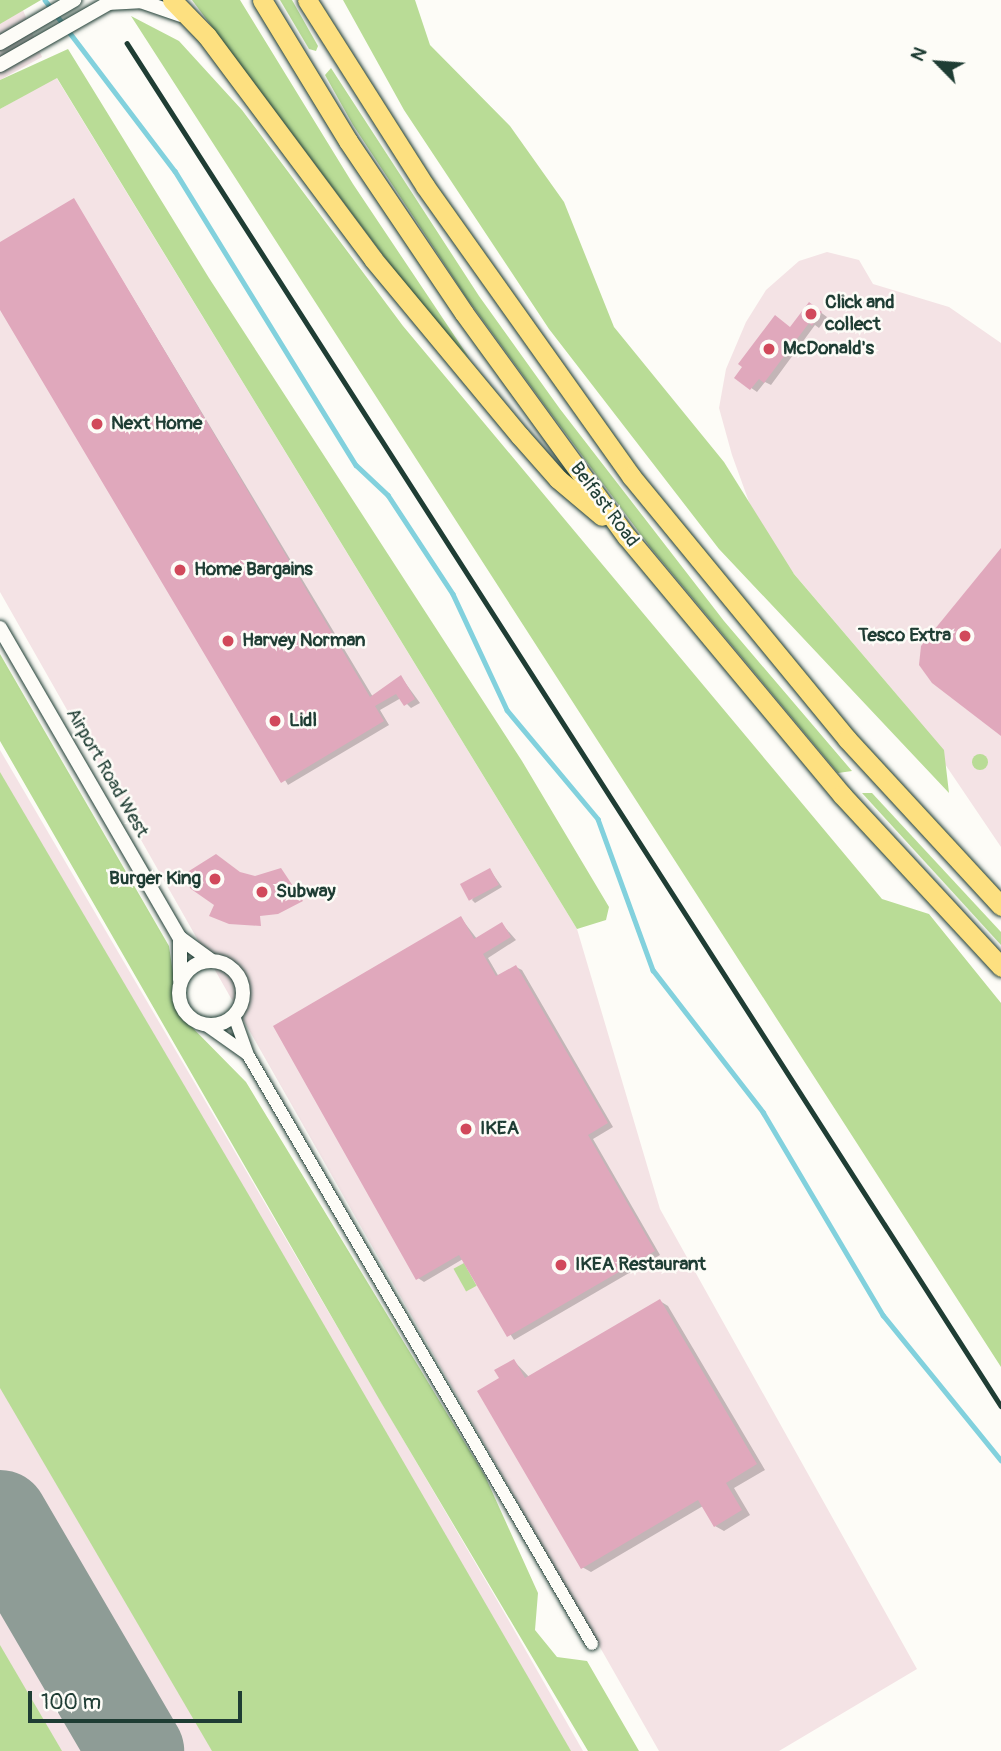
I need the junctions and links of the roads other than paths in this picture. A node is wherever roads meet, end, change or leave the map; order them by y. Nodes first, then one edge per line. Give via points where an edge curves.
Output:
1 (172, 0) edge
2 (262, 0) edge
3 (307, 0) edge
4 (111, 2) edge
5 (69, 3) edge
6 (206, 36) junction
7 (0, 43) edge
8 (0, 65) edge
9 (627, 537) junction
10 (0, 628) edge
11 (1001, 906) edge
12 (180, 937) junction
13 (210, 960) junction
14 (1001, 967) edge
15 (180, 980) junction
16 (234, 1016) junction
17 (206, 1025) junction
18 (247, 1055) junction
19 (592, 1644) dead end

1 - 6 highway
2 - 9 highway, Belfast Road via 348,141 464,313
3 - 11 highway, Belfast Road via 425,186 631,476 847,739
4 - 6 street via 159,4
4 - 8 street
5 - 7 street
6 - 9 highway via 373,259 520,436 558,479
9 - 14 highway, Belfast Road via 842,794
10 - 12 street, Airport Road West
12 - 13 street, Airport Road West
12 - 15 street
13 - 15 street via 192,966
13 - 16 street via 226,964 239,976 243,997
15 - 17 street via 182,1009
16 - 17 street
16 - 18 street
17 - 18 street
18 - 19 street

